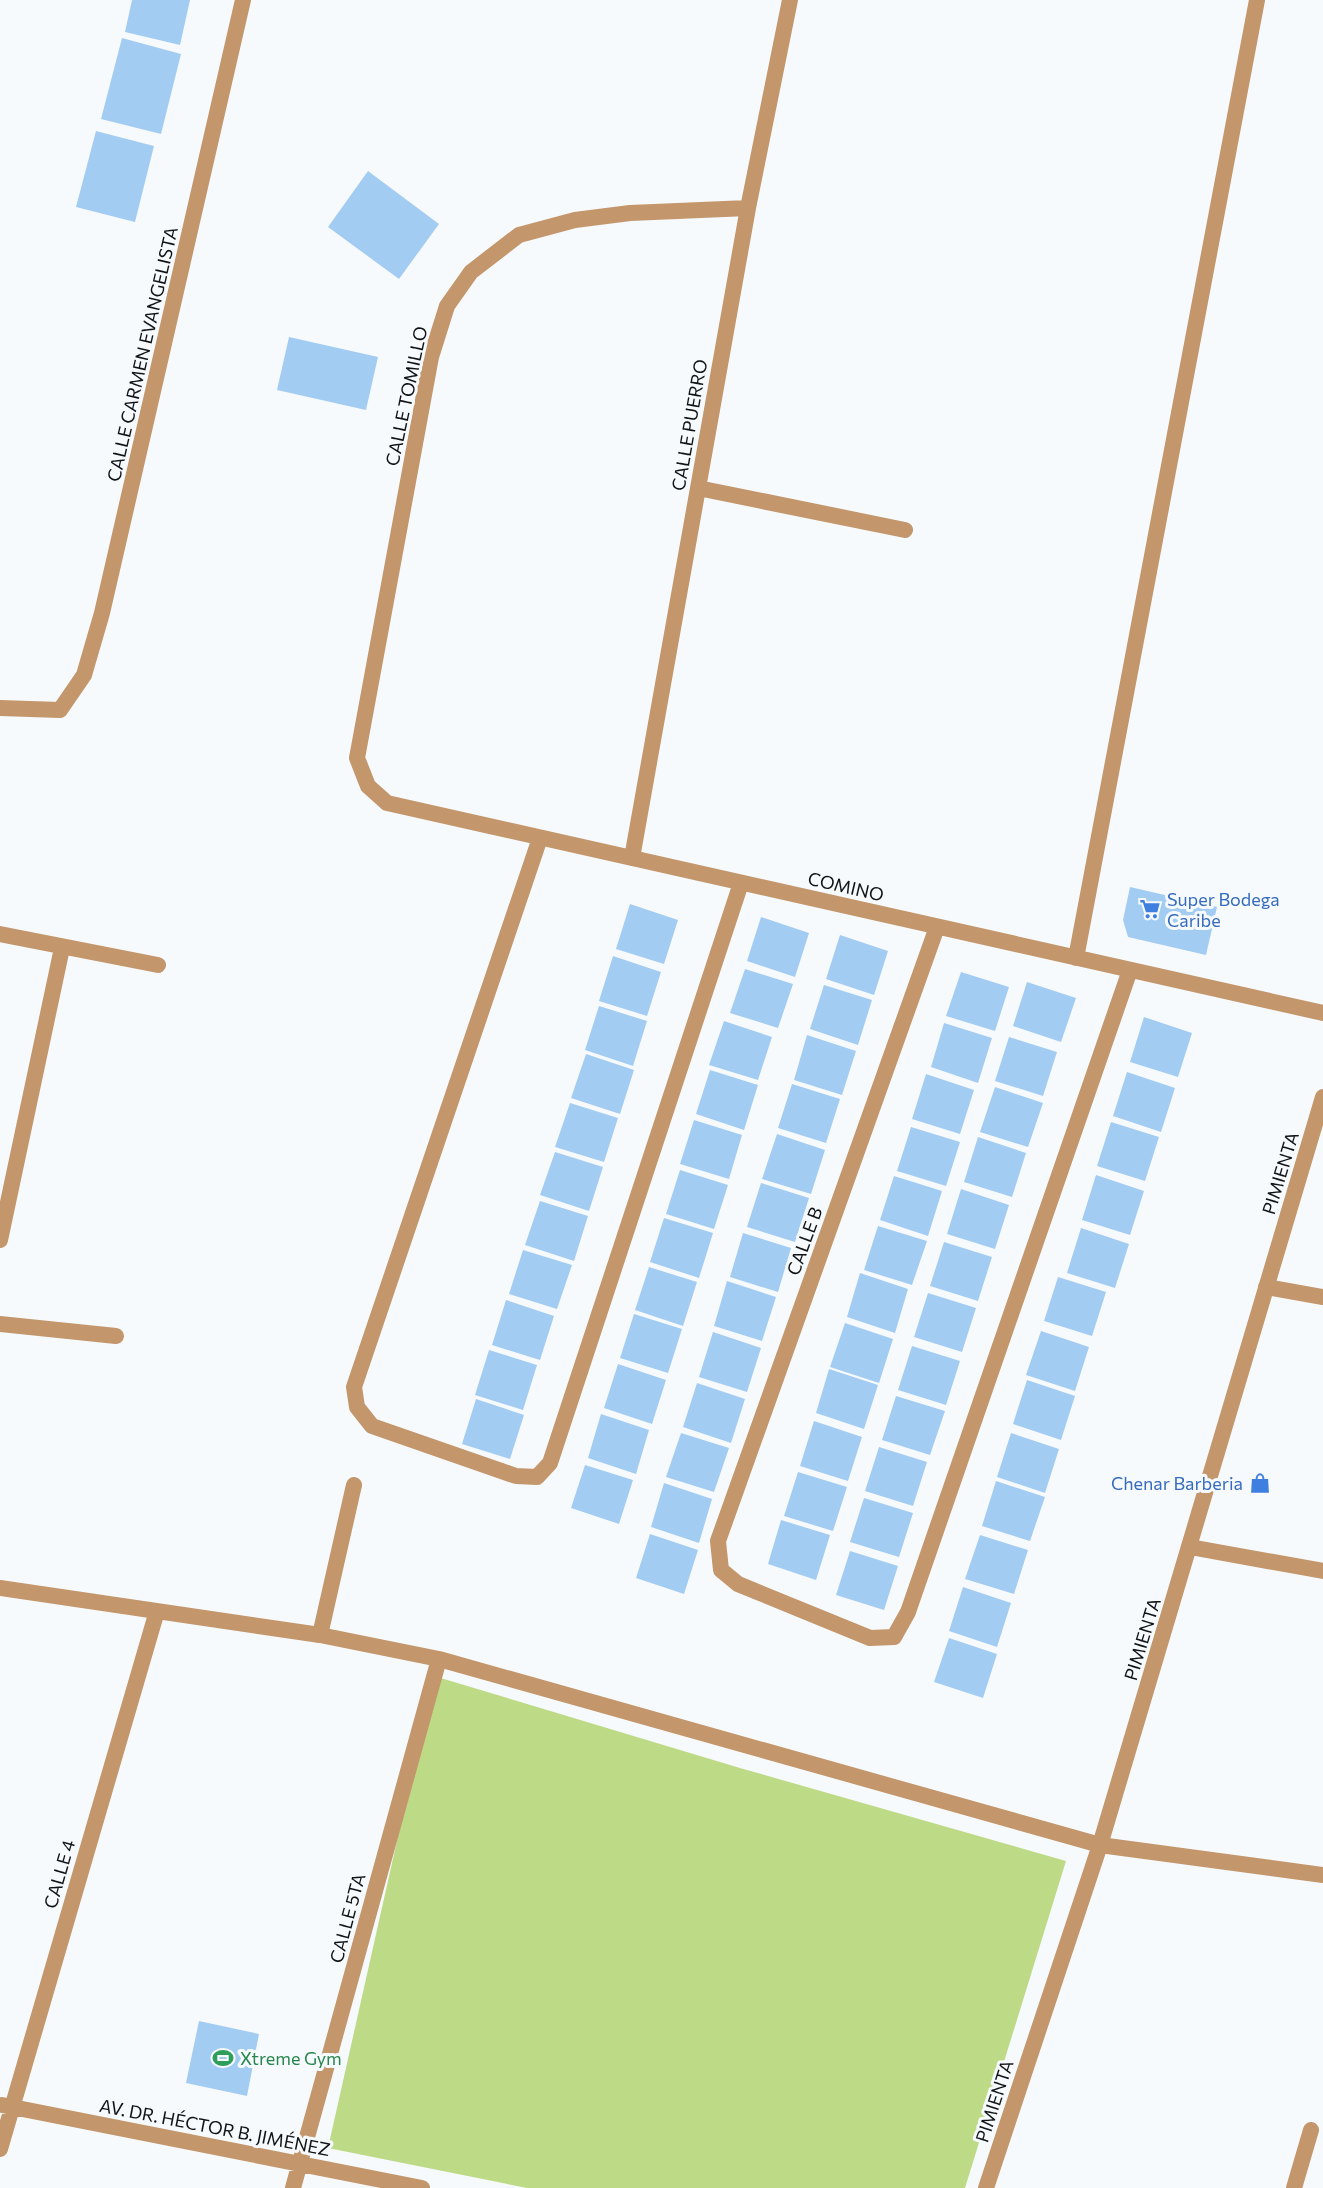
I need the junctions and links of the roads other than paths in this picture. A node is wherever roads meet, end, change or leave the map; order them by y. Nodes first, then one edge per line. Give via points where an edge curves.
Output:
1 (243, 0) edge
2 (790, 0) edge
3 (1257, 0) edge
4 (748, 208) junction
5 (698, 488) junction
6 (905, 530) dead end
7 (0, 708) edge
8 (368, 786) joint
9 (540, 838) junction
10 (632, 858) junction
11 (741, 883) junction
12 (937, 927) junction
13 (0, 934) edge
14 (62, 948) junction
15 (1076, 958) junction
16 (158, 965) dead end
17 (1130, 970) junction
18 (1323, 1013) edge
19 (1323, 1097) edge
20 (0, 1240) edge
21 (1266, 1287) junction
22 (1323, 1298) edge
23 (0, 1324) edge
24 (116, 1336) dead end
25 (354, 1485) dead end
26 (1190, 1547) junction
27 (1323, 1571) edge
28 (0, 1588) edge
29 (157, 1611) junction
30 (320, 1635) junction
31 (439, 1659) junction
32 (1100, 1845) junction
33 (1323, 1875) edge
34 (6, 2105) edge
35 (1311, 2130) dead end
36 (0, 2149) edge
37 (300, 2163) junction
38 (293, 2188) edge
39 (422, 2188) edge
40 (986, 2188) edge
41 (1294, 2188) edge

1 - 7 street, CALLE CARMEN EVANGELISTA via 102,613 84,675 60,710
2 - 4 street, CALLE PUERRO
3 - 15 street
4 - 5 street, CALLE PUERRO
4 - 8 street, CALLE TOMILLO via 630,213 575,220 519,235 471,272 447,306 431,357 357,758
5 - 6 street
5 - 10 street, CALLE PUERRO
8 - 9 street, COMINO via 387,804
9 - 10 street, COMINO
9 - 11 street via 354,1387 357,1407 372,1426 516,1476 537,1477 550,1463
10 - 11 street, COMINO
11 - 12 street, COMINO
12 - 15 street, COMINO
12 - 17 street, CALLE B via 718,1541 721,1570 738,1584 870,1638 894,1637 908,1612
13 - 14 street
14 - 16 street
14 - 20 street
15 - 17 street, COMINO
17 - 18 street, COMINO
19 - 21 street, PIMIENTA
21 - 22 street
21 - 26 street, PIMIENTA
23 - 24 street
25 - 30 street
26 - 27 street
26 - 32 street, PIMIENTA
28 - 29 street
29 - 30 street
29 - 34 street, CALLE 4
30 - 31 street
31 - 32 street
31 - 37 street, CALLE 5TA
32 - 33 street
32 - 40 street, PIMIENTA
34 - 36 street, CALLE 4
34 - 37 street, AV. DR. HÉCTOR B. JIMÉNEZ
35 - 41 street
37 - 38 street, CALLE 5TA
37 - 39 street, AV. DR. HÉCTOR B. JIMÉNEZ

